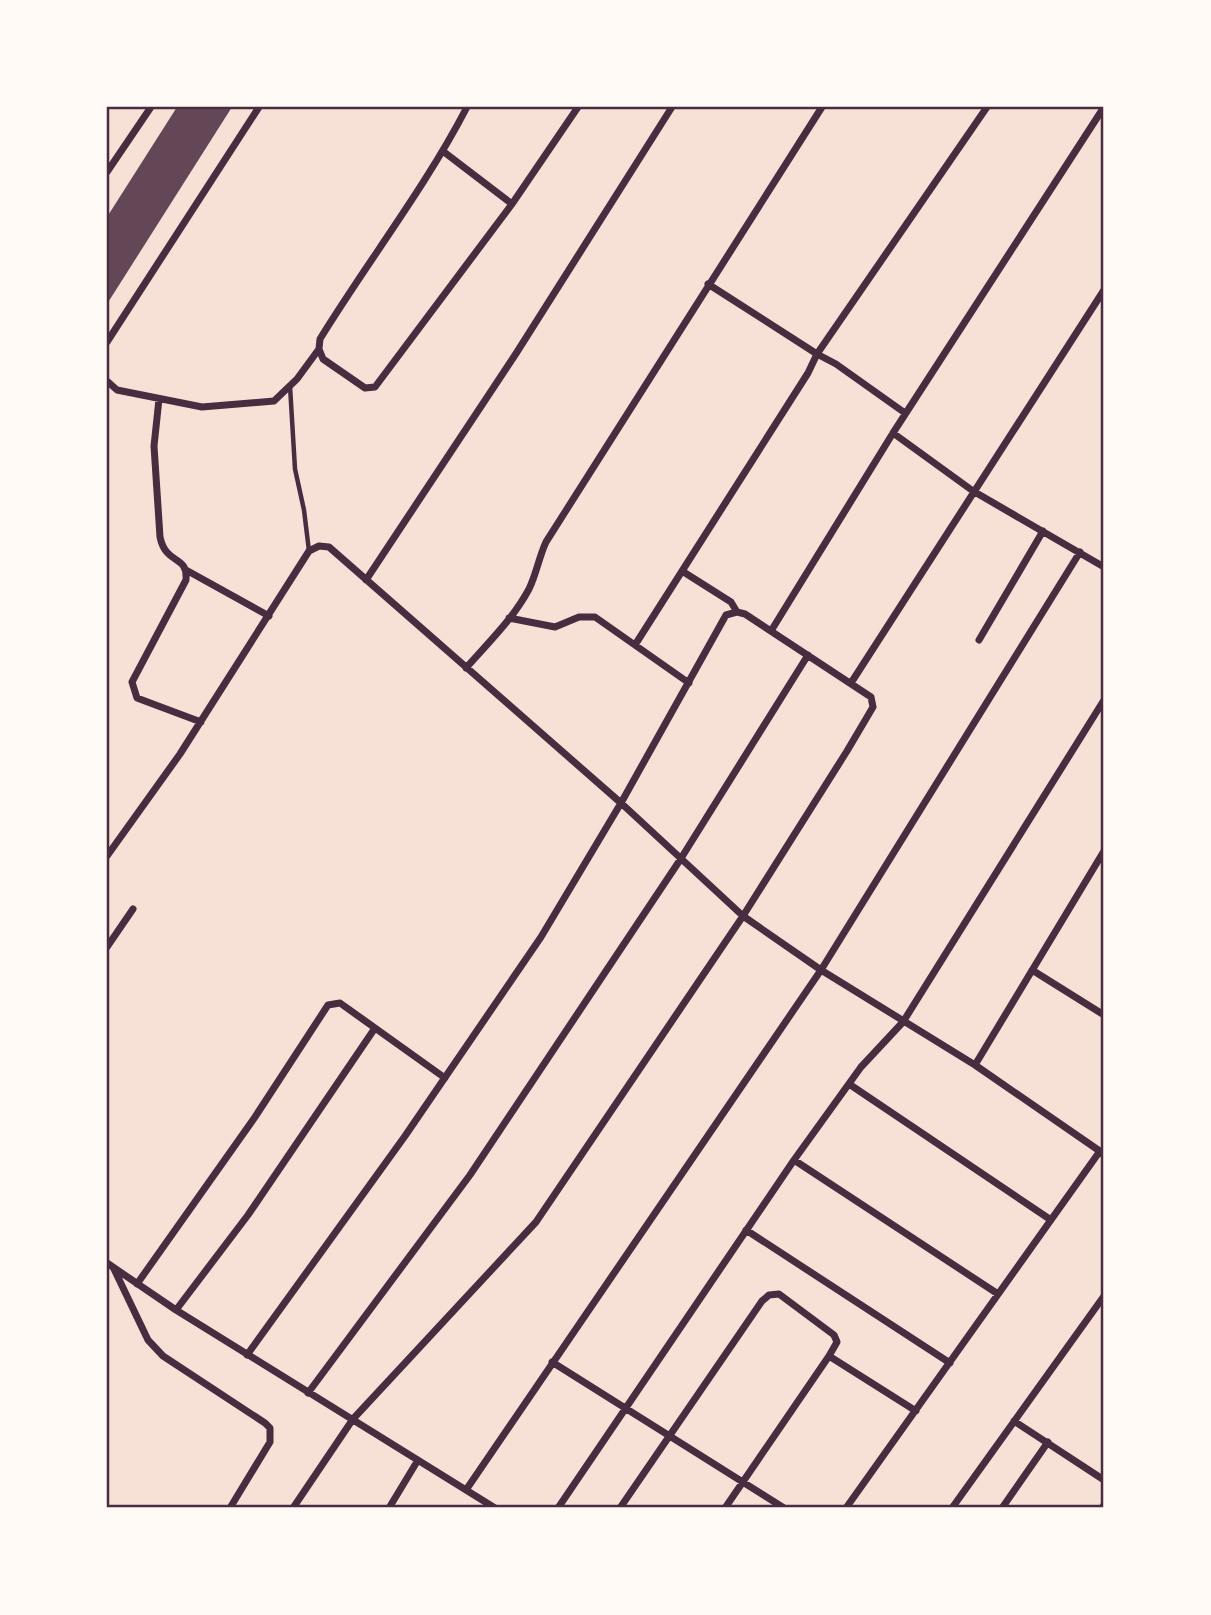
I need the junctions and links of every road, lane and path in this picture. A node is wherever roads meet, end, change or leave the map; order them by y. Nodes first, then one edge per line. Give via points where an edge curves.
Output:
1 (150, 107) edge
2 (259, 107) edge
3 (467, 107) edge
4 (578, 107) edge
5 (673, 107) edge
6 (822, 107) edge
7 (987, 107) edge
8 (1104, 107) edge
9 (444, 152) junction
10 (107, 172) edge
11 (512, 204) junction
12 (708, 284) junction
13 (1104, 290) edge
14 (107, 342) edge
15 (319, 349) junction
16 (817, 354) junction
17 (107, 381) edge
18 (290, 385) junction
19 (159, 399) junction
20 (905, 413) junction
21 (893, 432) junction
22 (973, 491) junction
23 (1043, 531) junction
24 (309, 551) junction
25 (1080, 552) junction
26 (1104, 567) edge
27 (186, 570) junction
28 (682, 571) junction
29 (366, 580) junction
30 (737, 612) junction
31 (269, 616) junction
32 (509, 618) junction
33 (771, 631) junction
34 (979, 640) dead end
35 (635, 645) junction
36 (808, 655) junction
37 (466, 668) junction
38 (689, 683) junction
39 (851, 683) junction
40 (1104, 700) edge
41 (201, 722) junction
42 (621, 803) junction
43 (1104, 851) edge
44 (107, 856) edge
45 (680, 860) junction
46 (133, 909) dead end
47 (743, 916) junction
48 (107, 947) edge
49 (821, 970) junction
50 (1032, 970) junction
51 (1104, 1002) edge
52 (1101, 1013) edge
53 (902, 1022) junction
54 (375, 1028) junction
55 (975, 1065) junction
56 (444, 1078) junction
57 (849, 1084) junction
58 (1102, 1153) edge
59 (794, 1160) junction
60 (1051, 1220) junction
61 (746, 1230) junction
62 (109, 1264) edge
63 (137, 1284) junction
64 (998, 1294) junction
65 (1104, 1296) edge
66 (176, 1310) junction
67 (247, 1355) junction
68 (829, 1356) junction
69 (552, 1362) junction
70 (950, 1363) junction
71 (307, 1393) junction
72 (625, 1408) junction
73 (916, 1411) junction
74 (353, 1419) junction
75 (1014, 1421) junction
76 (671, 1437) junction
77 (1048, 1442) junction
78 (418, 1460) junction
79 (1104, 1480) edge
80 (744, 1482) junction
81 (466, 1490) junction
82 (230, 1508) edge
83 (293, 1508) edge
84 (389, 1508) edge
85 (495, 1508) edge
86 (558, 1508) edge
87 (620, 1508) edge
88 (725, 1508) edge
89 (784, 1508) edge
90 (846, 1508) edge
91 (952, 1508) edge
92 (1002, 1508) edge

1 - 10 street
2 - 14 street
3 - 9 street
4 - 11 street
5 - 29 street
6 - 12 street
7 - 16 street
8 - 20 street
9 - 11 street
9 - 15 street via 355,281 320,339
11 - 15 street via 375,387 365,388 323,359
12 - 16 street
12 - 32 street via 546,542 530,587
13 - 22 street
15 - 18 street
16 - 20 street
16 - 28 street
17 - 19 street via 117,390
18 - 19 street via 274,401 202,407
18 - 24 lane via 295,469
19 - 27 street via 154,446 160,537 167,555
20 - 21 street
21 - 22 street
21 - 33 street
22 - 23 street
22 - 39 street
23 - 25 street
23 - 34 street
24 - 29 street via 329,547
24 - 31 street
25 - 26 street
25 - 49 street
27 - 31 street
27 - 41 street via 186,580 132,682 137,698
28 - 30 street via 731,602
28 - 35 street
29 - 37 street
30 - 33 street
30 - 38 street via 726,615
31 - 41 street
32 - 35 street via 555,627 579,617 595,617
32 - 37 street
33 - 36 street
35 - 38 street
36 - 39 street
36 - 45 street
37 - 42 street
38 - 42 street
39 - 47 street via 871,697 873,707
40 - 53 street
41 - 44 street
42 - 45 street
42 - 56 street via 541,937
43 - 50 street
45 - 47 street
45 - 71 street via 470,1175
46 - 48 street
47 - 49 street
47 - 74 street via 536,1222
49 - 53 street
49 - 69 street
50 - 52 street
50 - 55 street
51 - 52 street
53 - 55 street
53 - 57 street
54 - 56 street
54 - 63 street via 340,1003 322,1011 255,1117
54 - 66 street
55 - 58 street
56 - 67 street
57 - 59 street
57 - 60 street
58 - 60 street
59 - 61 street
59 - 64 street
60 - 64 street
61 - 70 street
61 - 72 street
62 - 63 street
62 - 82 street via 148,1340 163,1356 270,1428 270,1442
63 - 66 street
64 - 70 street
65 - 75 street
66 - 67 street
67 - 71 street
68 - 73 street
68 - 76 street via 837,1342 834,1335 779,1294 769,1295
68 - 80 street
69 - 72 street
69 - 81 street
70 - 73 street
71 - 74 street
72 - 76 street
72 - 86 street
73 - 90 street
74 - 78 street
74 - 83 street
75 - 77 street
75 - 91 street
76 - 80 street
76 - 87 street
77 - 79 street
77 - 92 street
78 - 81 street
78 - 84 street
80 - 88 street
80 - 89 street
81 - 85 street

